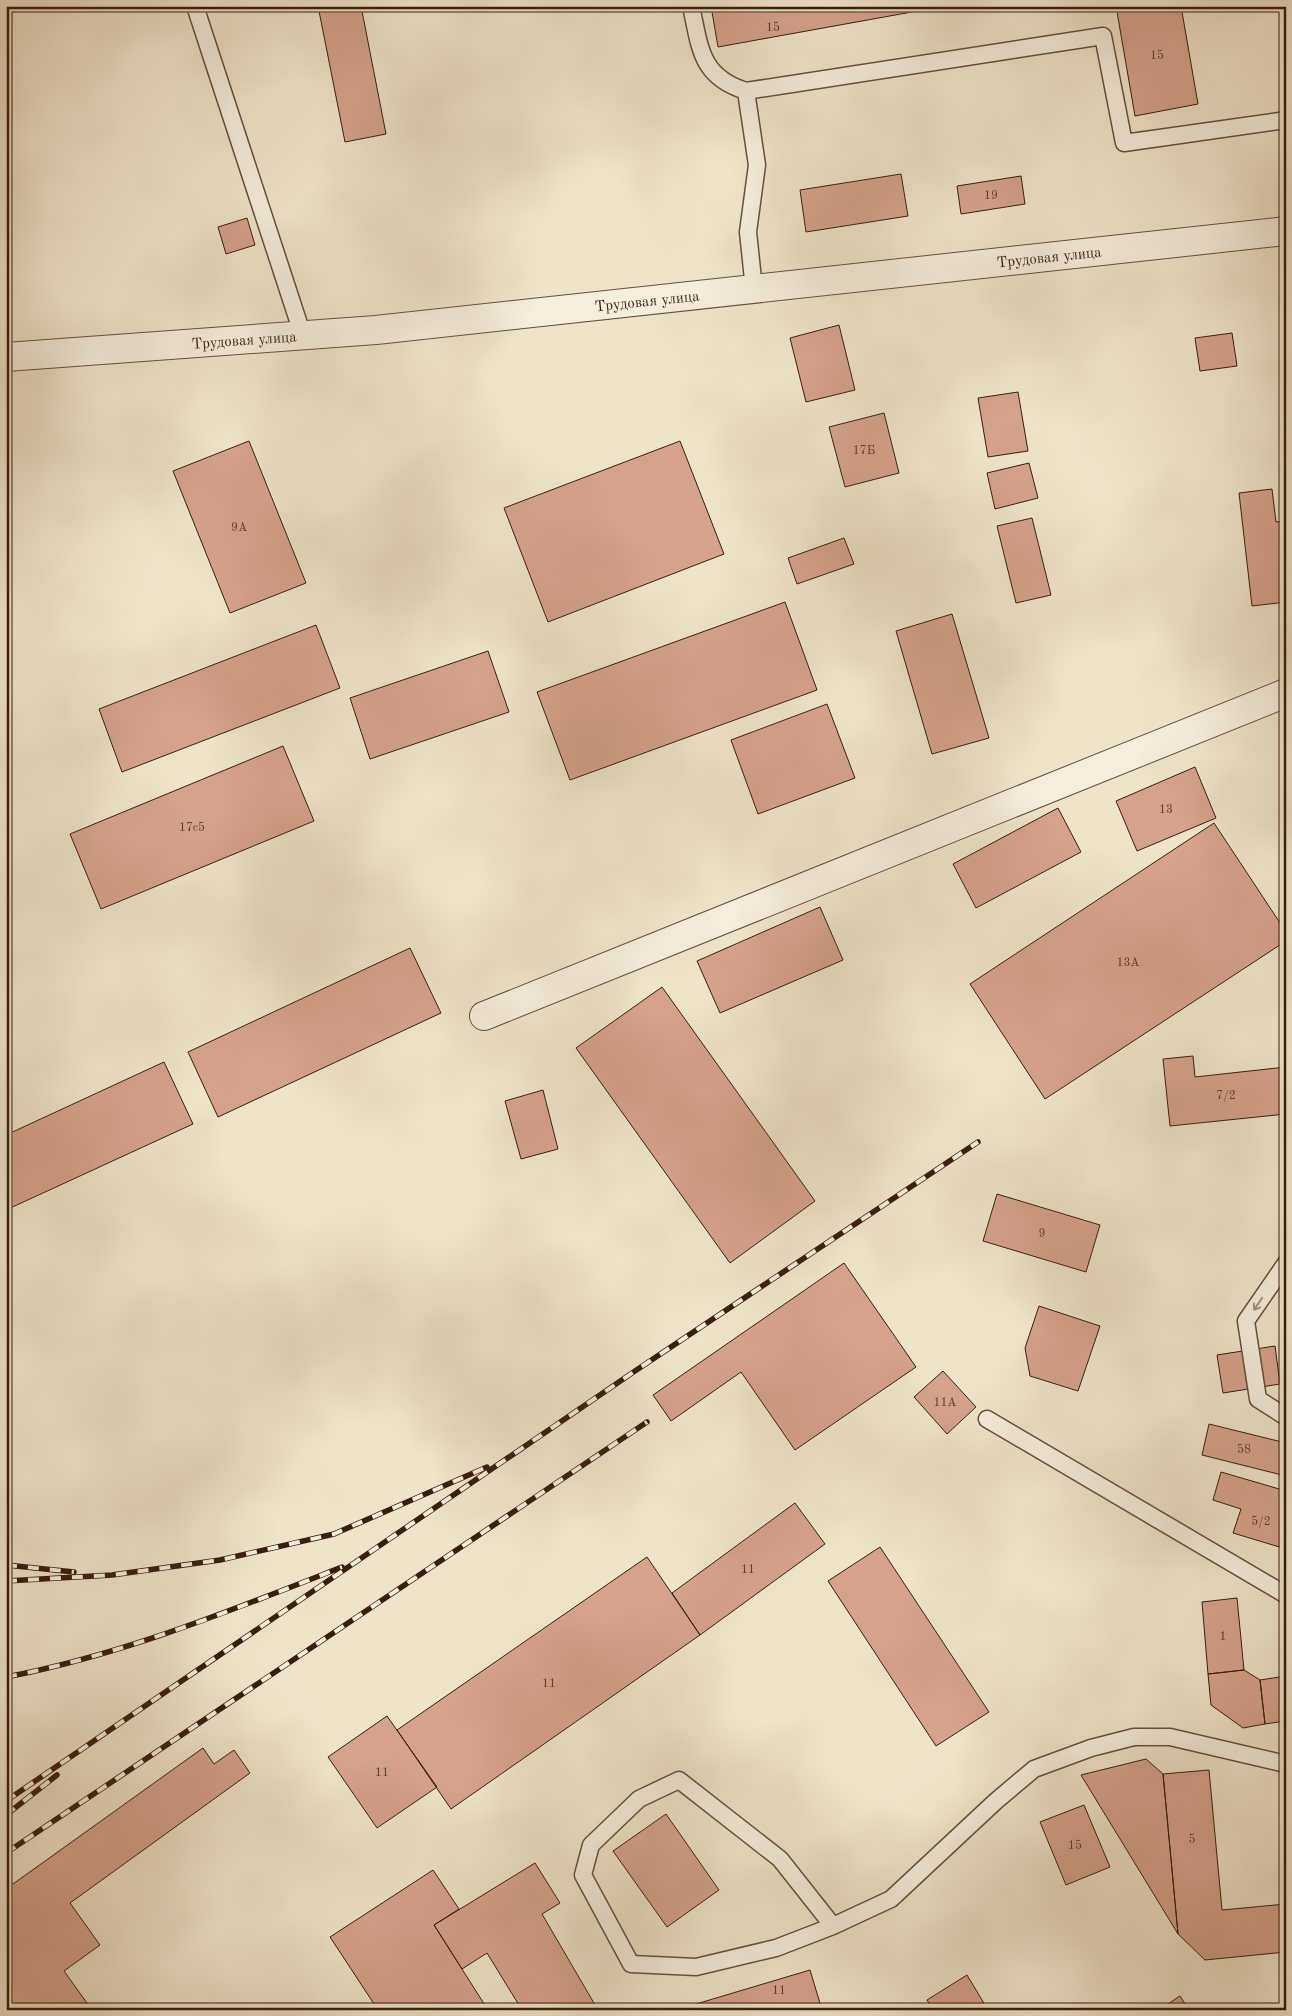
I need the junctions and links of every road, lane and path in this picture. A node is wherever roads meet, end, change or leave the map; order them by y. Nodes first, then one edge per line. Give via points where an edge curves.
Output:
1 (195, 6) edge
2 (691, 6) edge
3 (746, 91) junction
4 (1286, 120) edge
5 (1286, 231) edge
6 (754, 289) junction
7 (303, 336) junction
8 (6, 357) edge
9 (1286, 693) edge
10 (484, 1016) dead end
11 (1286, 1263) edge
12 (1286, 1416) edge
13 (987, 1419) dead end
14 (1286, 1595) edge
15 (1286, 1764) edge
16 (834, 1926) junction

1 - 7 lane
2 - 3 lane via 703,57 711,71 721,80
3 - 4 lane via 1103,36 1124,143
3 - 6 lane via 756,165 748,232
5 - 6 street, Трудовая улица
6 - 7 street, Трудовая улица
7 - 8 street, Трудовая улица
9 - 10 street
11 -> 12 lane via 1246,1321 1258,1399
13 - 14 lane
15 - 16 lane via 1170,1737 1134,1737 1091,1748 1034,1769 892,1899
16 - 16 lane via 776,1948 696,1968 631,1964 583,1875 591,1845 639,1799 678,1780 780,1859

